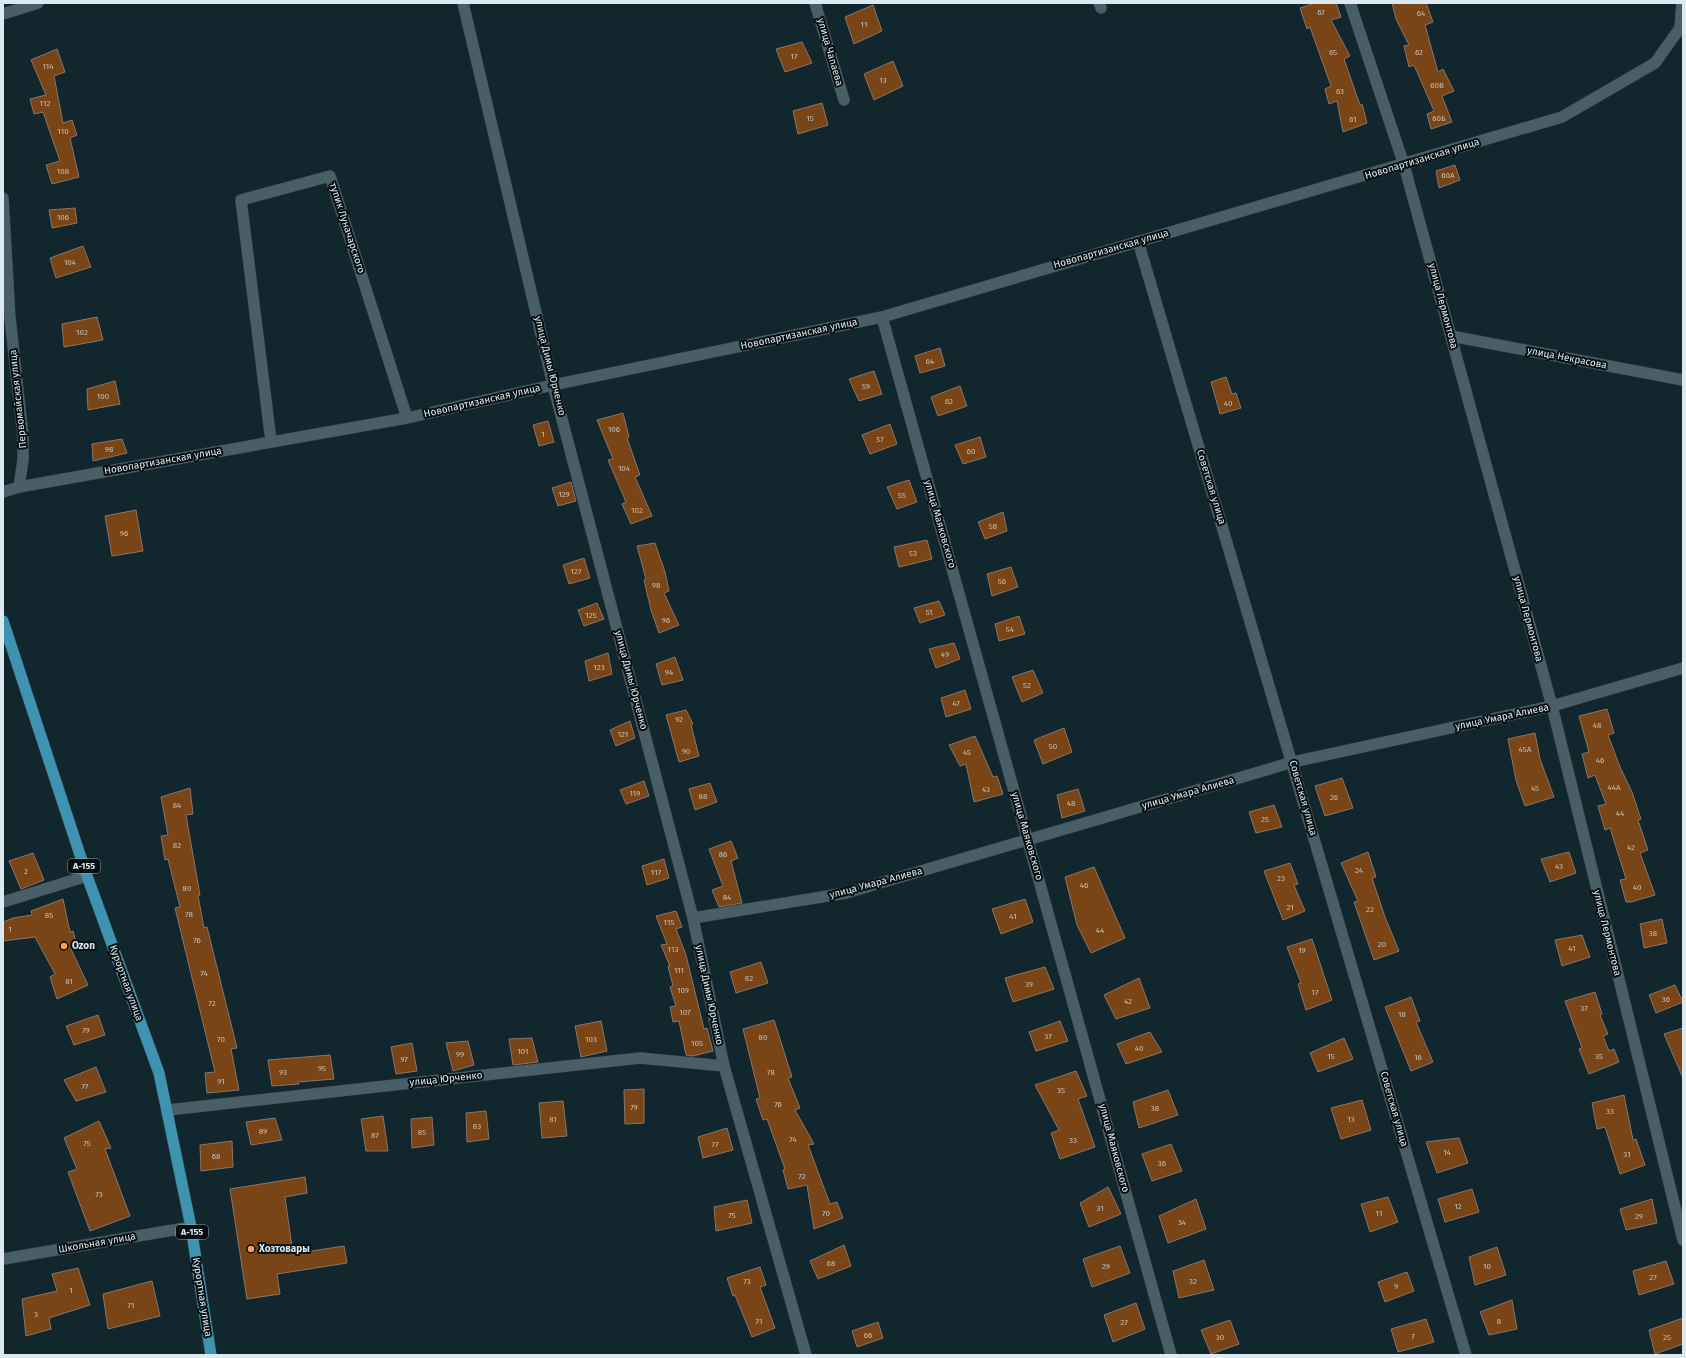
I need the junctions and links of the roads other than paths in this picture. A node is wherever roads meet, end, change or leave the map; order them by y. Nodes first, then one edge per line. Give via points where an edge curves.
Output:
1 (38, 3) edge
2 (463, 3) edge
3 (815, 3) edge
4 (1350, 3) edge
5 (1682, 3) edge
6 (3, 14) edge
7 (844, 100) dead end
8 (1404, 165) junction
9 (3, 198) edge
10 (1138, 241) junction
11 (882, 317) junction
12 (1451, 336) junction
13 (1683, 380) edge
14 (554, 385) junction
15 (407, 418) junction
16 (272, 441) junction
17 (20, 487) junction
18 (3, 492) edge
19 (3, 621) edge
20 (1683, 668) edge
21 (1552, 706) junction
22 (1293, 762) junction
23 (1028, 840) junction
24 (87, 876) junction
25 (3, 902) edge
26 (693, 918) junction
27 (724, 1066) junction
28 (168, 1110) junction
29 (191, 1227) junction
30 (1683, 1240) edge
31 (3, 1259) edge
32 (212, 1355) edge
33 (806, 1355) edge
34 (1171, 1355) edge
35 (1466, 1355) edge

1 - 6 street
2 - 14 street, улица Димы Юрченко
3 - 7 street, улица Чапаева
4 - 8 street, улица Лермонтова
5 - 8 street, Новопартизанская улица via 1680,28 1655,62 1562,117
8 - 10 street, Новопартизанская улица
8 - 12 street, улица Лермонтова
9 - 17 street, Первомайская улица via 10,318 23,436 24,460
10 - 11 street, Новопартизанская улица
10 - 22 street, Советская улица
11 - 14 street, Новопартизанская улица
11 - 23 street, улица Маяковского
12 - 13 street, улица Некрасова
12 - 21 street, улица Лермонтова
14 - 15 street, Новопартизанская улица
14 - 26 street, улица Димы Юрченко
15 - 16 street, Новопартизанская улица
15 - 16 street, тупик Луначарского via 330,176 241,200
16 - 17 street, Новопартизанская улица
17 - 18 street
19 - 24 main road, Курортная улица / А-155
20 - 21 street, улица Умара Алиева
21 - 22 street, улица Умара Алиева
21 - 30 street, улица Лермонтова
22 - 23 street, улица Умара Алиева
22 - 35 street, Советская улица
23 - 26 street, улица Умара Алиева via 846,893
23 - 34 street, улица Маяковского
24 - 25 street
24 - 28 main road, Курортная улица / А-155 via 158,1073
26 - 27 street, улица Димы Юрченко
27 - 28 street, улица Юрченко via 640,1058
27 - 33 street, улица Димы Юрченко
28 - 29 main road, Курортная улица / А-155
29 - 31 street, Школьная улица
29 - 32 main road, Курортная улица / А-155

